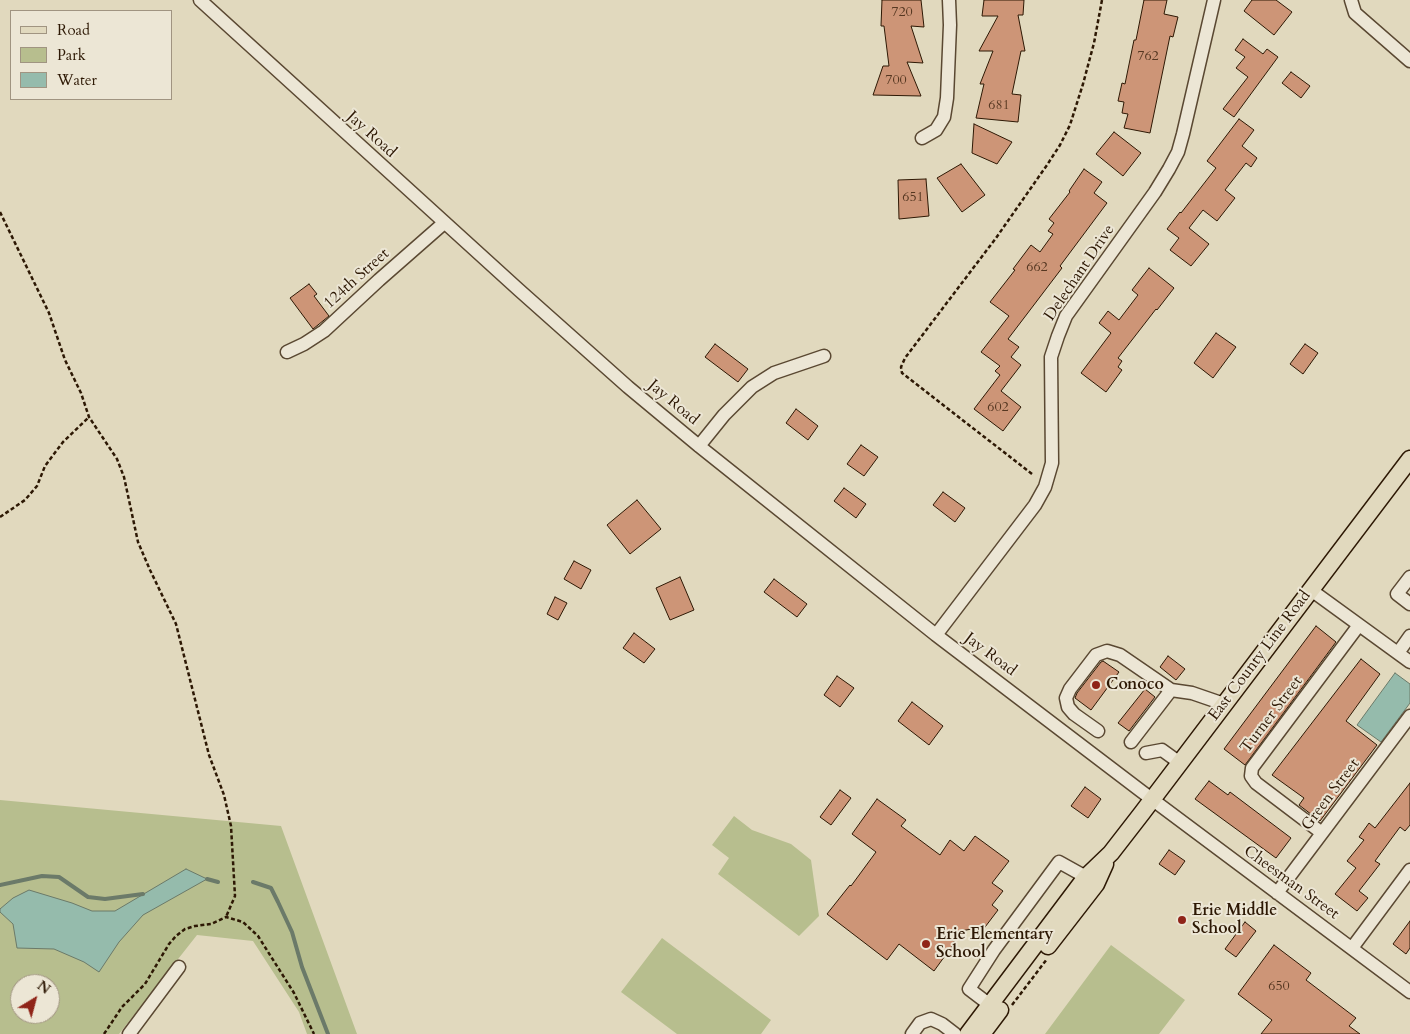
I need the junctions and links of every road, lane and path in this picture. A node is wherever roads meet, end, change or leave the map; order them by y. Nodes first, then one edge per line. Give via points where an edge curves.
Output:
1 (200, 0) edge
2 (949, 0) edge
3 (1102, 0) edge
4 (1214, 0) edge
5 (1351, 0) edge
6 (1410, 61) edge
7 (922, 138) dead end
8 (0, 212) edge
9 (444, 223) junction
10 (287, 352) dead end
11 (824, 356) dead end
12 (89, 417) junction
13 (699, 446) junction
14 (1410, 459) edge
15 (1032, 474) dead end
16 (0, 517) edge
17 (1410, 577) edge
18 (1310, 590) junction
19 (1410, 604) edge
20 (1359, 625) junction
21 (936, 635) junction
22 (1410, 636) edge
23 (1398, 653) junction
24 (1410, 662) edge
25 (1171, 690) junction
26 (1224, 704) junction
27 (1410, 716) edge
28 (1098, 731) dead end
29 (1131, 742) dead end
30 (1146, 753) dead end
31 (1180, 763) junction
32 (1152, 800) junction
33 (1322, 834) junction
34 (1111, 853) junction
35 (1410, 870) edge
36 (1086, 877) junction
37 (1277, 893) junction
38 (226, 917) junction
39 (1352, 948) junction
40 (178, 967) dead end
41 (1410, 992) edge
42 (990, 1005) junction
43 (104, 1034) edge
44 (128, 1034) edge
45 (314, 1034) edge
46 (912, 1034) edge
47 (955, 1034) edge
48 (968, 1034) edge
49 (982, 1034) edge

1 - 9 street, Jay Road
2 - 7 street via 944,117 936,130
3 - 15 path via 1083,84 1060,146 901,367 902,373
4 - 21 street, Delechant Drive via 1178,152 1155,192 1066,316 1058,336 1051,357 1052,463 1045,487 1035,505
5 - 6 street via 1355,13
8 - 12 path via 49,313
9 - 10 street, 124th Street via 324,331
9 - 13 street, Jay Road
11 - 13 street via 774,373 752,387
12 - 16 path via 63,442 25,500
12 - 38 path via 117,458 124,477 138,542 176,624 209,755 224,795 232,826 235,896
13 - 21 street, Jay Road
14 - 18 main road, East County Line Road
17 - 19 street via 1397,594
18 - 20 street
18 - 26 main road, East County Line Road
20 - 23 street
20 - 33 street, Turner Street via 1252,768 1251,776 1256,783
21 - 32 street, Jay Road
22 - 23 street
23 - 24 street
25 - 26 street
25 - 28 street via 1120,655 1107,651 1096,656 1066,698 1074,714
25 - 29 street
26 - 31 main road, East County Line Road
27 - 33 street, Green Street
30 - 31 street via 1162,750
31 - 32 main road, East County Line Road
32 - 34 main road, East County Line Road
32 - 37 street, Cheesman Street
33 - 37 street, Green Street
34 - 36 main road, East County Line Road
34 - 49 main road, East County Line Road via 1096,884
35 - 39 street
36 - 42 main road, East County Line Road
36 - 42 street via 1059,862 969,989
37 - 39 street, Cheesman Street
38 - 43 path via 186,929 176,936 145,984 122,1007
38 - 45 path via 244,922 258,936 294,993
39 - 41 street, Cheesman Street
40 - 44 street
42 - 48 main road, East County Line Road
46 - 47 street via 920,1023 931,1019

